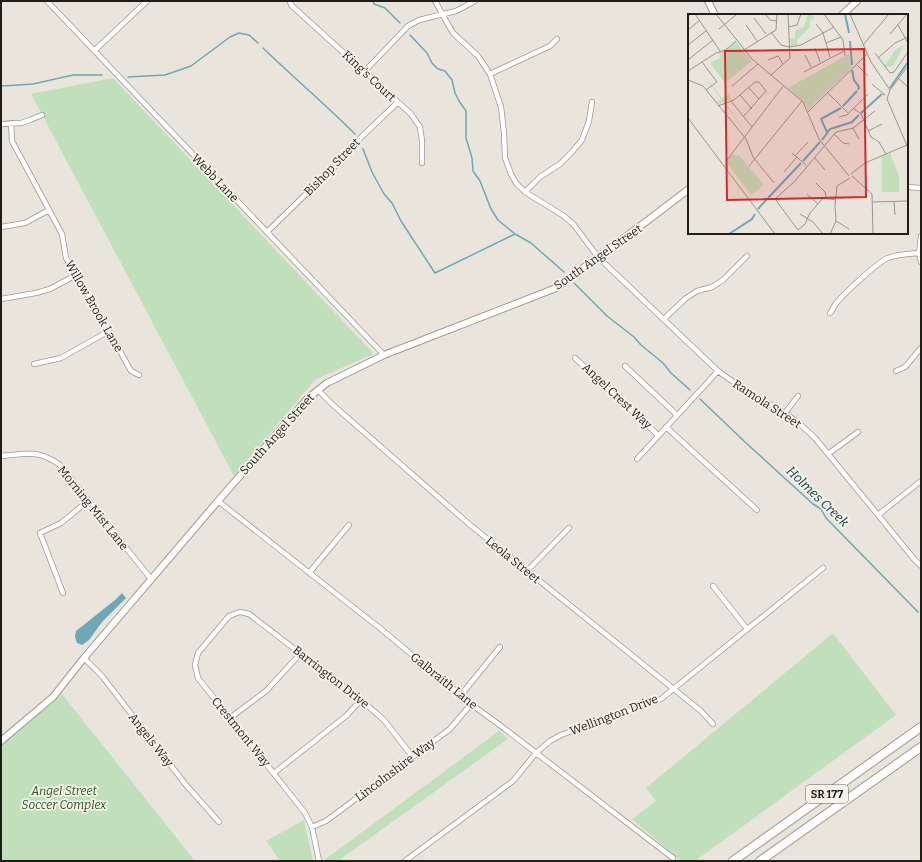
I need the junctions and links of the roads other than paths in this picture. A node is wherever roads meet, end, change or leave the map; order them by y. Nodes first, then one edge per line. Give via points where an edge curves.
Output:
1 (47, 1) edge
2 (147, 1) edge
3 (290, 1) edge
4 (435, 1) edge
5 (475, 1) edge
6 (708, 1) edge
7 (857, 1) edge
8 (714, 14) edge
9 (843, 14) edge
10 (443, 15) junction
11 (557, 39) dead end
12 (94, 51) junction
13 (365, 72) junction
14 (490, 74) junction
15 (398, 102) junction
16 (592, 102) dead end
17 (42, 115) dead end
18 (11, 123) junction
19 (1, 124) edge
20 (422, 163) dead end
21 (908, 187) edge
22 (921, 188) edge
23 (688, 190) edge
24 (525, 192) junction
25 (49, 210) junction
26 (1, 227) edge
27 (267, 232) junction
28 (921, 236) edge
29 (919, 253) junction
30 (747, 256) dead end
31 (598, 257) junction
32 (921, 262) edge
33 (76, 275) junction
34 (1, 299) edge
35 (830, 313) dead end
36 (664, 319) junction
37 (109, 331) junction
38 (921, 348) edge
39 (384, 355) junction
40 (575, 358) dead end
41 (34, 364) dead end
42 (625, 366) dead end
43 (718, 371) junction
44 (896, 371) dead end
45 (139, 375) dead end
46 (318, 390) junction
47 (798, 396) dead end
48 (785, 413) junction
49 (678, 415) junction
50 (666, 427) junction
51 (858, 432) dead end
52 (658, 435) junction
53 (828, 454) junction
54 (1, 456) edge
55 (636, 459) dead end
56 (921, 481) edge
57 (88, 501) junction
58 (218, 501) junction
59 (757, 510) dead end
60 (878, 515) junction
61 (349, 525) dead end
62 (569, 528) dead end
63 (921, 566) edge
64 (823, 568) dead end
65 (527, 571) junction
66 (309, 573) junction
67 (151, 579) junction
68 (713, 586) dead end
69 (63, 593) dead end
70 (240, 612) joint
71 (747, 629) junction
72 (500, 647) dead end
73 (301, 653) junction
74 (84, 658) junction
75 (674, 688) junction
76 (461, 695) junction
77 (361, 700) junction
78 (471, 704) junction
79 (230, 718) junction
80 (713, 724) dead end
81 (921, 727) edge
82 (1, 741) edge
83 (921, 747) edge
84 (536, 753) junction
85 (412, 756) junction
86 (274, 773) junction
87 (219, 822) dead end
88 (312, 827) junction
89 (673, 858) dead end
90 (319, 861) edge
91 (405, 861) edge
92 (733, 861) edge
93 (760, 861) edge

1 - 12 street, Webb Lane
2 - 12 street
3 - 13 street, King's Court via 291,5
4 - 10 street, Ramola Street
5 - 10 street
6 - 8 street
7 - 9 street
10 - 13 street via 419,20 408,26
10 - 14 street, Ramola Street via 453,33 478,56
11 - 14 street via 550,46
12 - 27 street, Webb Lane
13 - 15 street, King's Court
14 - 24 street, Ramola Street via 501,107 505,158 516,183
15 - 20 street, King's Court via 420,127
15 - 27 street, Bishop Street
16 - 24 street via 582,140 560,164 540,177
17 - 18 street via 25,122
18 - 19 street
18 - 25 street, Willow Brook Lane via 12,141
21 - 22 street
23 - 31 street, South Angel Street
24 - 31 street, Ramola Street via 564,216
25 - 26 street via 25,223
25 - 33 street, Willow Brook Lane via 62,234 66,258
27 - 39 street, Webb Lane
28 - 29 street
29 - 32 street
29 - 35 street via 886,258 841,298
30 - 36 street via 723,280 712,287 697,291
31 - 36 street, Ramola Street
31 - 39 street, South Angel Street via 556,288
33 - 34 street via 50,289
33 - 37 street, Willow Brook Lane
36 - 43 street, Ramola Street
37 - 41 street via 61,358
37 - 45 street, Willow Brook Lane via 131,371
38 - 44 street via 905,366
39 - 46 street, South Angel Street
40 - 52 street, Angel Crest Way
42 - 49 street
43 - 48 street, Ramola Street
43 - 49 street
46 - 58 street, South Angel Street via 308,398
46 - 65 street, Leola Street via 469,524
47 - 48 street
48 - 53 street, Ramola Street via 815,438
49 - 50 street
50 - 52 street
50 - 59 street
51 - 53 street
52 - 55 street
53 - 60 street, Ramola Street
54 - 57 street, Morning Mist Lane via 39,454 48,457 60,465
56 - 60 street
57 - 67 street, Morning Mist Lane
57 - 69 street via 60,523 40,533
58 - 66 street, Galbraith Lane
58 - 67 street, South Angel Street
60 - 63 street, Ramola Street
61 - 66 street
62 - 65 street
64 - 71 street, Wellington Drive
65 - 75 street, Leola Street
66 - 76 street, Galbraith Lane
67 - 74 street, South Angel Street
68 - 71 street
70 - 73 street, Barrington Drive via 249,614
70 - 79 street, Crestmont Way via 229,616 198,653 194,665 198,678
71 - 75 street, Wellington Drive
72 - 76 street
73 - 77 street, Barrington Drive
73 - 79 street via 266,691
74 - 82 street, South Angel Street via 54,697
74 - 87 street, Angels Way via 102,676 186,785
75 - 80 street, Leola Street via 702,711
75 - 84 street, Wellington Drive via 661,699 561,735
76 - 78 street, Galbraith Lane
77 - 85 street, Barrington Drive via 384,720
77 - 86 street via 346,716
78 - 84 street, Galbraith Lane
78 - 85 street, Lincolnshire Way via 450,729
79 - 86 street, Crestmont Way
81 - 92 highway, SR 177
83 - 93 highway, SR 177
84 - 89 street, Galbraith Lane
84 - 91 street, Wellington Drive via 513,781
85 - 88 street, Lincolnshire Way via 326,822
86 - 88 street, Crestmont Way via 305,813
88 - 90 street, Crestmont Way

